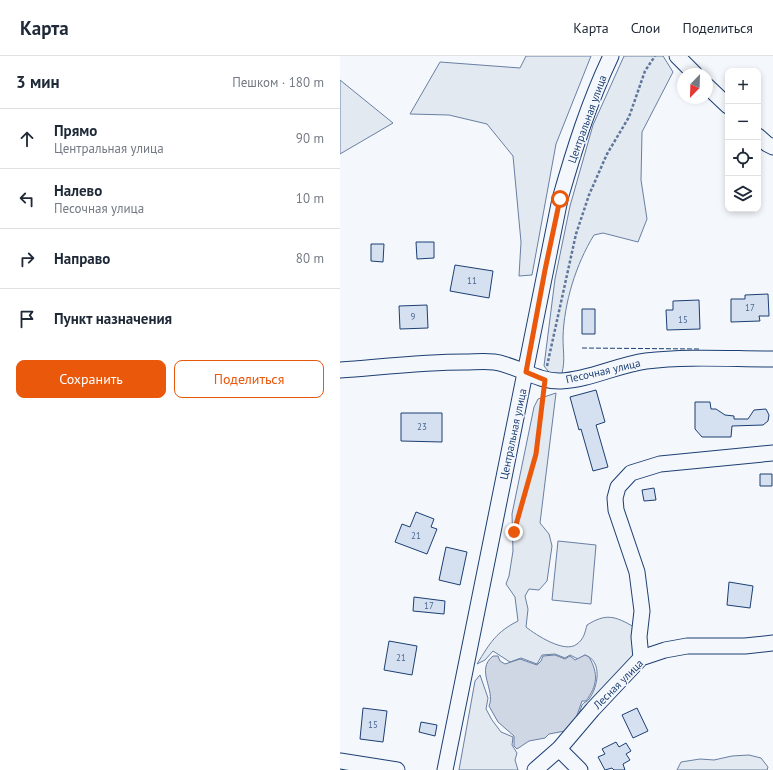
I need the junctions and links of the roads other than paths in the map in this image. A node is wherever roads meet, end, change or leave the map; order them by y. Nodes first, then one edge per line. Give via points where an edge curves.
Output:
1 (612, 56) edge
2 (676, 56) edge
3 (689, 68) edge
4 (713, 92) edge
5 (726, 104) edge
6 (761, 139) edge
7 (773, 147) edge
8 (773, 360) edge
9 (340, 370) edge
10 (526, 372) junction
11 (773, 454) edge
12 (773, 643) edge
13 (641, 658) junction
14 (559, 749) junction
15 (340, 761) edge
16 (397, 770) edge
17 (445, 770) edge
18 (535, 770) edge
19 (580, 770) edge

1 - 10 street, Центральная улица via 577,140 562,191
2 - 3 street
4 - 5 street
6 - 7 street
8 - 10 street, Песочная улица via 646,361 621,365 574,380 560,381 545,380
9 - 10 street, Песочная улица via 443,362 494,362
10 - 17 street, Центральная улица
11 - 13 street via 660,464 631,473 618,487 615,498 616,510 637,572 642,611 639,637
12 - 13 street, Лесная улица via 745,646 687,646
13 - 14 street, Лесная улица
14 - 18 street, Лесная улица
14 - 19 street
15 - 16 street

